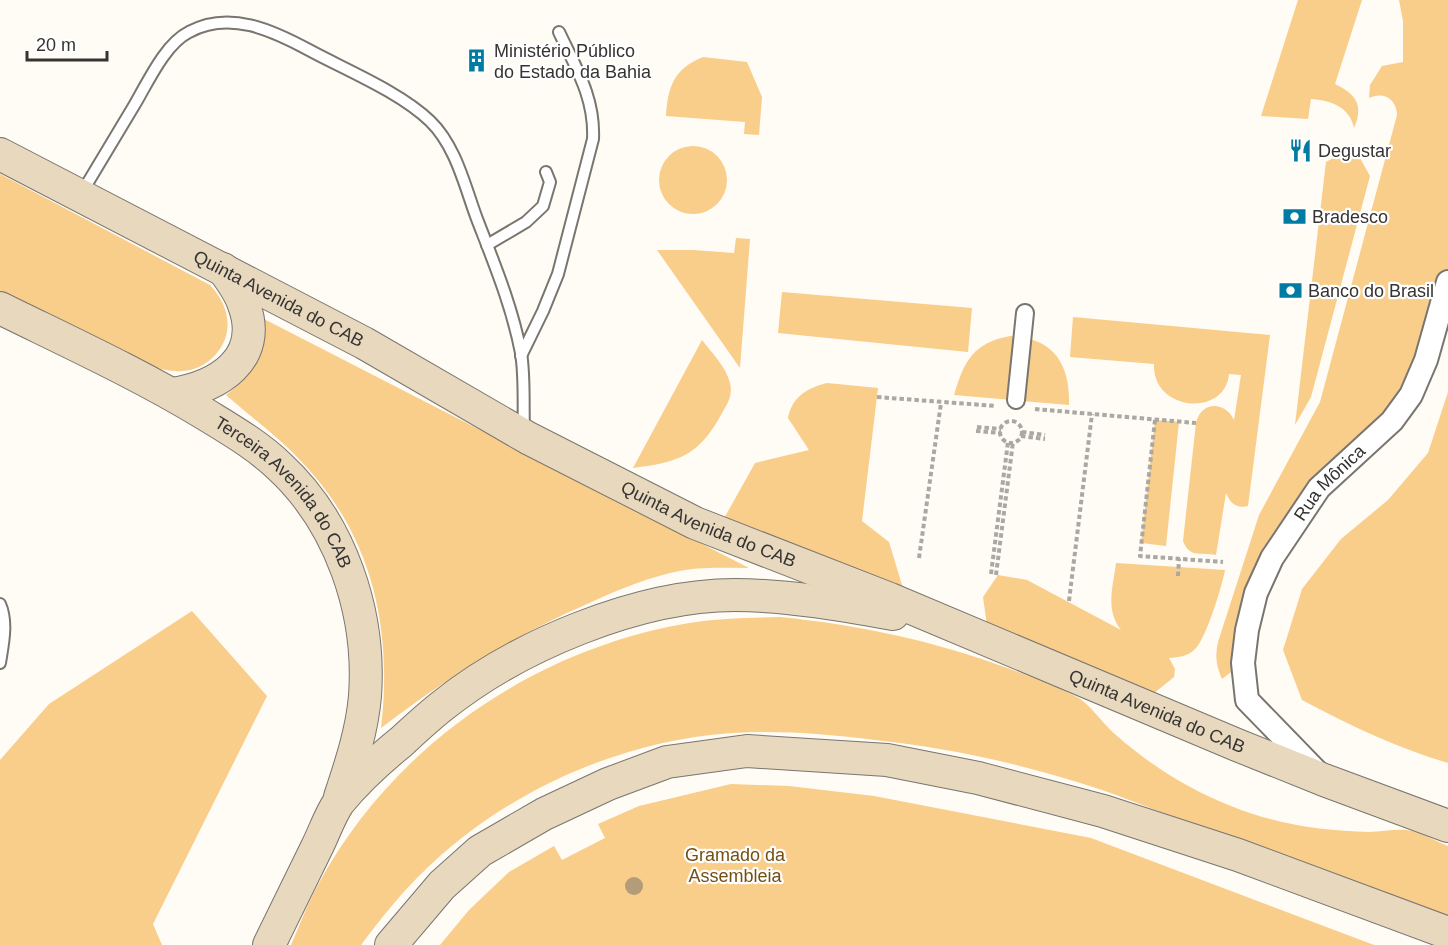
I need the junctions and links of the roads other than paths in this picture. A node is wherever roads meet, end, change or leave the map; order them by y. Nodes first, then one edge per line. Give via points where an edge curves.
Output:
1 (559, 32) dead end
2 (0, 154) edge
3 (546, 172) dead end
4 (81, 195) junction
5 (487, 245) junction
6 (223, 269) junction
7 (1448, 282) edge
8 (0, 308) edge
9 (1025, 313) dead end
10 (521, 356) junction
11 (172, 394) junction
12 (1015, 405) road end
13 (524, 436) junction
14 (0, 604) edge
15 (956, 626) junction
16 (0, 663) edge
17 (1324, 780) junction
18 (338, 804) junction
19 (1448, 826) edge
20 (1448, 933) edge
21 (269, 945) edge
22 (391, 945) edge

1 - 10 lane via 591,102 593,139 558,274
2 - 4 main road, Quinta Avenida do CAB
3 - 5 lane via 550,182 543,206 526,222
4 - 5 lane via 167,52 186,33 205,25 230,22 262,27 293,42 388,93 431,122 454,157
4 - 6 main road, Quinta Avenida do CAB
5 - 10 lane via 515,326
6 - 11 main road via 244,304 248,320 242,354 223,377 192,391
6 - 13 main road, Quinta Avenida do CAB
7 - 17 street, Rua Mônica via 1426,360 1411,395 1392,421 1319,488 1272,558 1256,593 1243,663 1247,700
8 - 11 main road, Terceira Avenida do CAB
9 - 12 street
10 - 13 lane
11 - 18 main road, Terceira Avenida do CAB via 245,438 280,467 314,505 340,553 362,624 365,697 358,739
13 - 15 main road, Quinta Avenida do CAB via 695,523
14 - 16 lane via 4,612
15 - 17 main road, Quinta Avenida do CAB
15 - 18 main road via 864,609 735,595 652,606 606,619 523,655 443,705 383,757
17 - 19 main road, Quinta Avenida do CAB
18 - 21 main road
20 - 22 main road via 1238,855 1103,811 978,778 887,760 747,751 667,762 544,814 480,851 442,885

